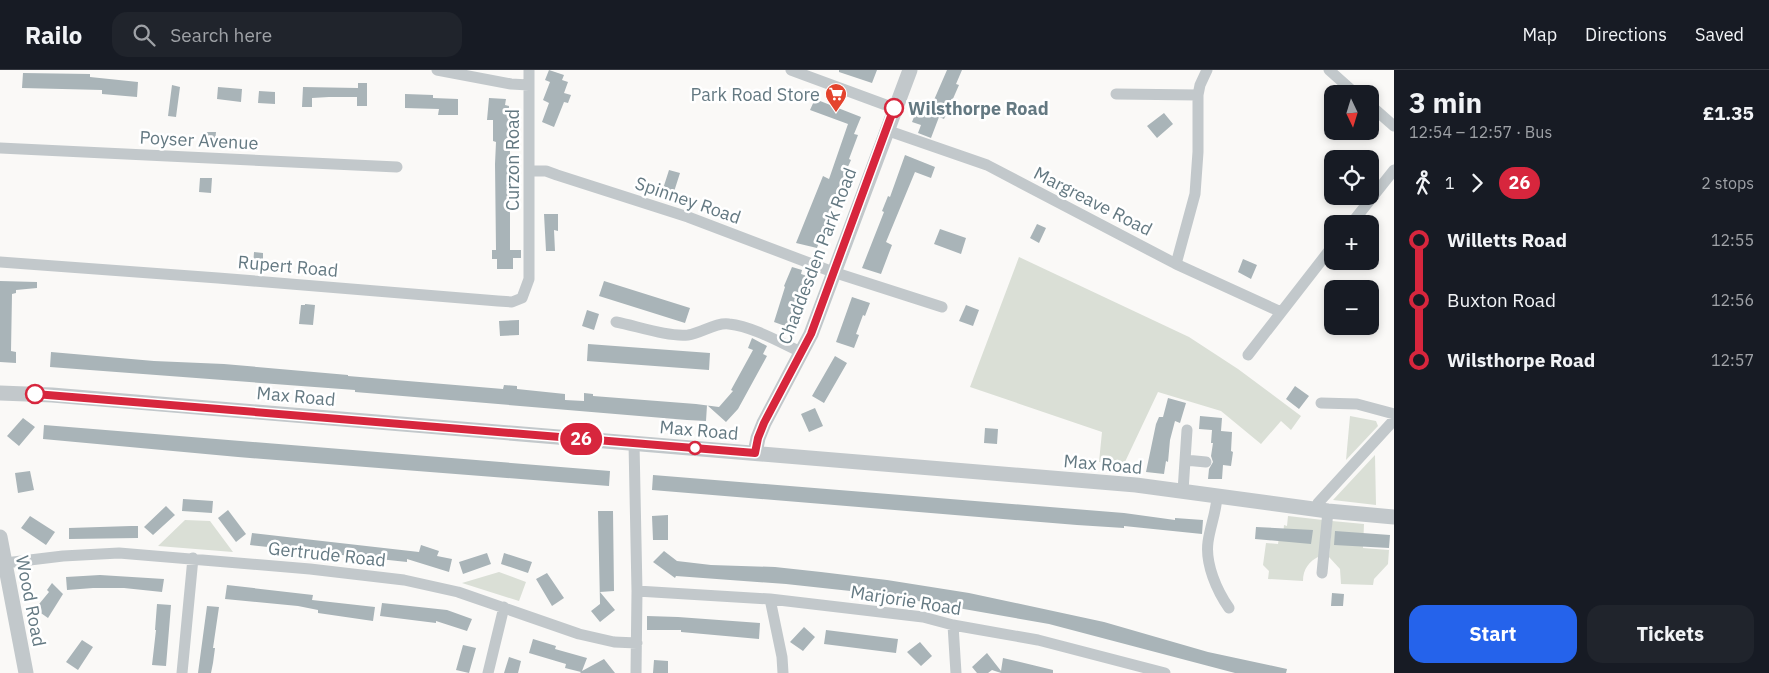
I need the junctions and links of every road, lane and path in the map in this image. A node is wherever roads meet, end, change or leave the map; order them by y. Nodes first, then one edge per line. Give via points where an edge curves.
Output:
1 (437, 70) edge
2 (529, 70) edge
3 (791, 70) edge
4 (910, 70) edge
5 (1207, 70) edge
6 (1329, 70) edge
7 (529, 85) junction
8 (1346, 85) edge
9 (1116, 94) dead end
10 (1198, 95) junction
11 (894, 108) junction
12 (1379, 113) edge
13 (1394, 126) edge
14 (886, 130) junction
15 (0, 148) edge
16 (397, 168) dead end
17 (1394, 170) edge
18 (530, 171) junction
19 (1358, 215) edge
20 (529, 249) joint
21 (1324, 257) edge
22 (0, 262) edge
23 (1176, 264) junction
24 (833, 272) junction
25 (942, 307) dead end
26 (1281, 312) junction
27 (616, 322) dead end
28 (801, 352) junction
29 (1248, 355) dead end
30 (0, 393) edge
31 (1321, 403) dead end
32 (1394, 414) edge
33 (1394, 420) edge
34 (1187, 430) dead end
35 (634, 443) junction
36 (755, 453) junction
37 (1185, 460) junction
38 (1206, 462) dead end
39 (1183, 491) junction
40 (1217, 497) junction
41 (1322, 510) junction
42 (1394, 517) edge
43 (0, 537) edge
44 (193, 558) junction
45 (5, 563) junction
46 (1322, 573) dead end
47 (637, 591) junction
48 (770, 599) junction
49 (504, 607) junction
50 (1229, 608) dead end
51 (953, 625) junction
52 (636, 643) junction
53 (26, 673) edge
54 (182, 673) edge
55 (488, 673) edge
56 (636, 673) edge
57 (783, 673) edge
58 (956, 673) edge
59 (1165, 673) edge

1 - 7 street
2 - 7 street, Curzon Road
3 - 11 street
4 - 11 street, Chaddesden Park Road
5 - 10 street
6 - 8 street
7 - 18 street, Curzon Road
9 - 10 street
10 - 23 street via 1195,194
11 - 14 street, Chaddesden Park Road
12 - 13 street
14 - 23 street, Margreave Road via 986,165
14 - 24 street, Chaddesden Park Road
15 - 16 street, Poyser Avenue
17 - 19 street
18 - 20 street, Curzon Road
18 - 24 street, Spinney Road via 557,175 688,217
20 - 22 street, Rupert Road via 529,279 522,298 512,302
21 - 26 street
23 - 26 street, Margreave Road
24 - 25 street, Spinney Road
24 - 28 street, Chaddesden Park Road via 811,334
26 - 29 street
27 - 28 street via 686,335 726,324 741,326
28 - 36 street, Chaddesden Park Road via 764,423
30 - 35 street, Max Road
31 - 32 street via 1357,404
33 - 41 street via 1318,503
34 - 37 street
35 - 36 street, Max Road
35 - 47 street
36 - 39 street, Max Road
37 - 38 street
37 - 39 street
39 - 40 street, Max Road
40 - 41 street, Max Road
40 - 50 street via 1204,557
41 - 42 street, Max Road
41 - 46 street
43 - 45 street, Wood Road
44 - 45 street, Gertrude Road via 119,553
44 - 49 street, Gertrude Road via 404,580
44 - 54 street
45 - 53 street, Wood Road
47 - 48 street, Marjorie Road
47 - 52 street
48 - 51 street, Marjorie Road via 923,618
48 - 57 street
49 - 52 street, Gertrude Road via 580,634 614,642
49 - 55 street
51 - 58 street
51 - 59 street, Marjorie Road via 1038,640
52 - 56 street

